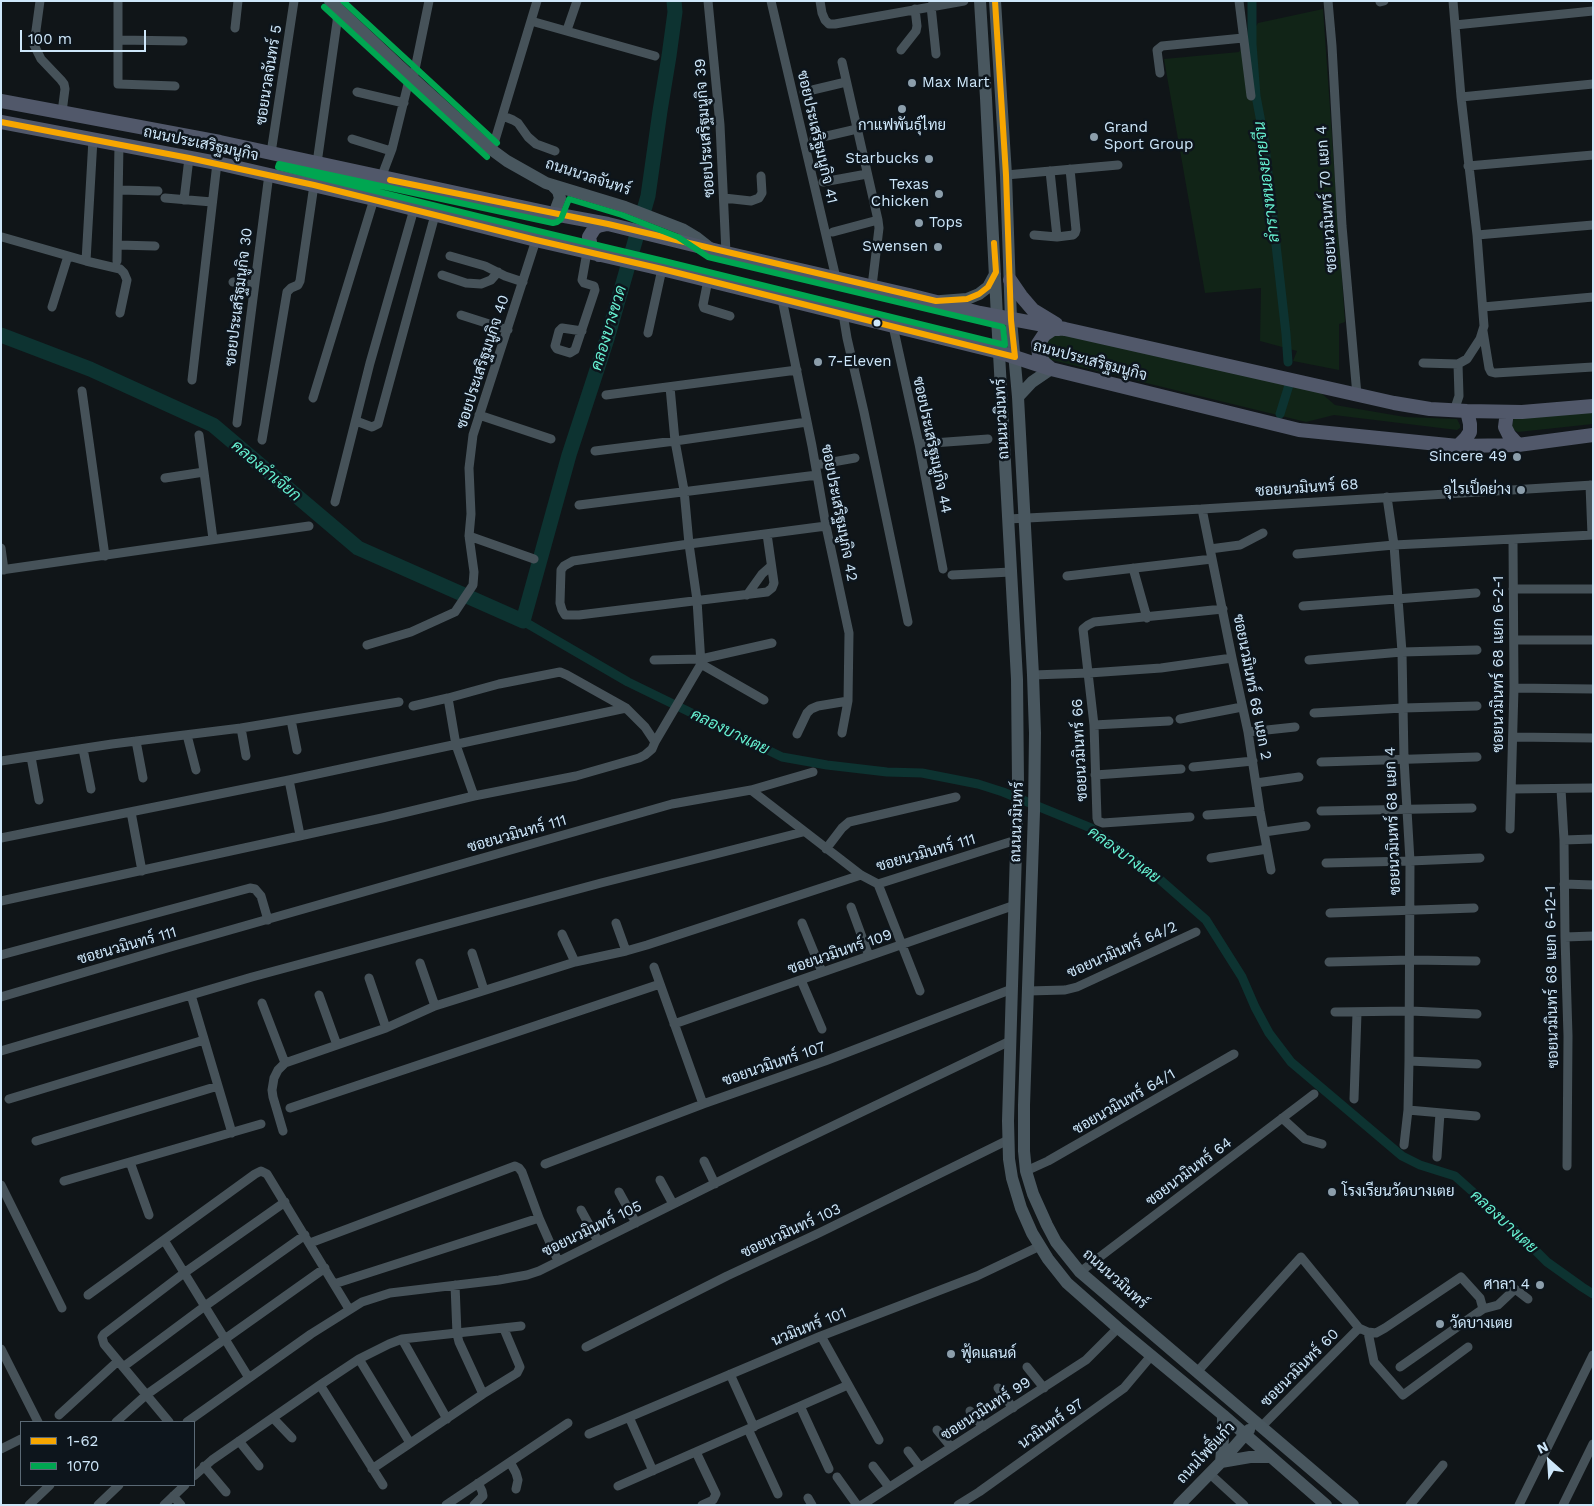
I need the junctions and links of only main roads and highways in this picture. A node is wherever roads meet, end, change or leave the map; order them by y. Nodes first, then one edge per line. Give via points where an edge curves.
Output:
1 (980, 1) edge
2 (995, 1) edge
3 (335, 3) edge
4 (1, 101) edge
5 (1, 122) edge
6 (271, 153) junction
7 (269, 174) junction
8 (552, 185) junction
9 (554, 214) junction
10 (608, 224) junction
11 (711, 249) junction
12 (609, 257) junction
13 (996, 272) junction
14 (1010, 280) junction
15 (936, 302) junction
16 (997, 317) junction
17 (1011, 320) junction
18 (1065, 329) junction
19 (999, 352) junction
20 (1015, 357) junction
21 (1050, 369) junction
22 (1018, 397) junction
23 (1593, 406) edge
24 (1461, 411) junction
25 (1507, 412) junction
26 (1593, 435) edge
27 (1518, 444) junction
28 (1458, 446) junction
29 (1223, 1415) junction
30 (1258, 1424) junction
31 (1244, 1435) junction
32 (1270, 1457) junction
33 (1221, 1462) junction
34 (1179, 1505) edge
35 (1326, 1505) edge
36 (1353, 1505) edge

1 - 13 main road, ถนนนวมินทร์
2 - 14 main road, ถนนนวมินทร์
3 - 8 main road, ถนนนวลจันทร์ via 492,150
4 - 6 main road, ถนนประเสริฐมนูกิจ
5 - 7 main road, ถนนประเสริฐมนูกิจ
6 - 7 main road
6 - 9 main road, ถนนประเสริฐมนูกิจ
7 - 12 main road, ถนนประเสริฐมนูกิจ
8 - 9 main road via 560,198
8 - 11 main road, ถนนนวลจันทร์ via 665,222 682,229
9 - 10 main road, ถนนประเสริฐมนูกิจ
10 - 11 main road, ถนนประเสริฐมนูกิจ
10 - 12 main road via 598,226 589,238 594,251
11 - 15 main road, ถนนประเสริฐมนูกิจ
12 - 19 main road, ถนนประเสริฐมนูกิจ
13 - 15 main road via 988,287 979,294 967,299
13 - 16 main road, ถนนนวมินทร์
14 - 17 main road, ถนนนวมินทร์
14 - 18 main road via 1033,310
15 - 16 main road, ถนนประเสริฐมนูกิจ
16 - 17 main road, ถนนประเสริฐมนูกิจ
16 - 19 main road, ถนนนวมินทร์
17 - 18 main road, ถนนประเสริฐมนูกิจ
17 - 20 main road, ถนนนวมินทร์
18 - 21 main road via 1053,329 1038,344 1039,355
18 - 24 main road, ถนนประเสริฐมนูกิจ via 1357,395 1421,408
19 - 20 main road, ถนนประเสริฐมนูกิจ
19 - 29 main road, ถนนนวมินทร์ via 1017,679 1018,806 1008,1140 1012,1178 1026,1222 1067,1283
20 - 21 main road, ถนนประเสริฐมนูกิจ
20 - 22 main road, ถนนนวมินทร์
21 - 22 main road
21 - 28 main road, ถนนประเสริฐมนูกิจ via 1299,430
22 - 30 main road, ถนนนวมินทร์ via 1033,674 1035,787 1023,1130 1026,1171 1047,1226 1080,1272
23 - 25 main road, ถนนประเสริฐมนูกิจ
24 - 25 main road, ถนนประเสริฐมนูกิจ
24 - 28 main road via 1470,424 1470,432
25 - 27 main road via 1505,427
26 - 27 main road, ถนนประเสริฐมนูกิจ
27 - 28 main road, ถนนประเสริฐมนูกิจ
29 - 31 main road, ถนนนวมินทร์
29 - 33 main road
30 - 31 main road, ถนนโพธิ์แก้ว
30 - 36 main road, ถนนนวมินทร์
31 - 32 main road, ถนนนวมินทร์
31 - 33 main road, ถนนโพธิ์แก้ว
32 - 33 main road
32 - 35 main road, ถนนนวมินทร์
33 - 34 main road, ถนนโพธิ์แก้ว

